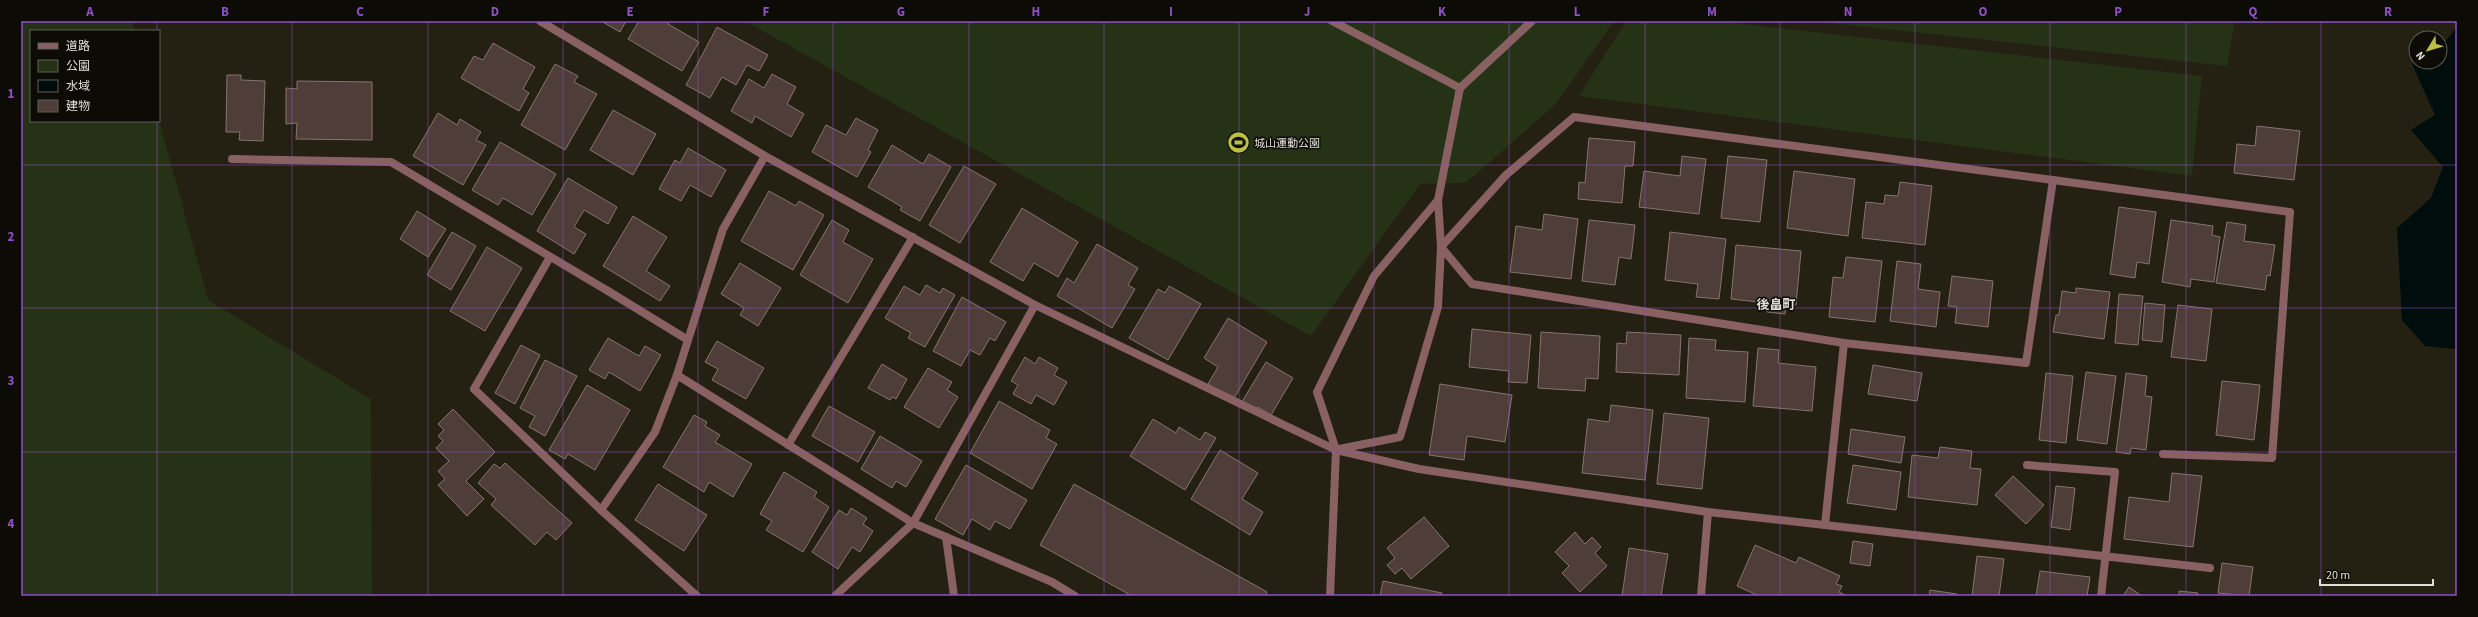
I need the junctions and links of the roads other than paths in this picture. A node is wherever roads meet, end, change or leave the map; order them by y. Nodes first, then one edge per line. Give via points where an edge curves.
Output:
1 (540, 21) edge
2 (1332, 21) edge
3 (1532, 21) edge
4 (1460, 88) junction
5 (765, 156) junction
6 (232, 159) dead end
7 (2053, 180) junction
8 (1438, 200) junction
9 (913, 237) junction
10 (1442, 247) junction
11 (550, 257) junction
12 (1035, 306) junction
13 (688, 340) junction
14 (1844, 343) junction
15 (677, 375) junction
16 (788, 444) junction
17 (1336, 450) junction
18 (2163, 454) dead end
19 (2028, 465) dead end
20 (602, 510) junction
21 (1708, 512) junction
22 (913, 523) junction
23 (1826, 525) junction
24 (946, 537) junction
25 (2107, 556) junction
26 (2210, 568) dead end
27 (697, 596) edge
28 (836, 596) edge
29 (954, 596) edge
30 (1075, 596) edge
31 (1330, 596) edge
32 (1701, 596) edge
33 (2101, 596) edge

1 - 5 street
2 - 4 street
3 - 4 street
4 - 8 street
5 - 9 street
5 - 13 street via 723,230
6 - 11 street via 391,162
7 - 10 street via 1574,117 1506,175
7 - 14 street via 2026,363
7 - 18 street via 2290,212 2272,458
8 - 10 street
8 - 17 street via 1374,276 1317,392
9 - 12 street
9 - 16 street
10 - 14 street via 1472,284
10 - 17 street via 1438,307 1400,437
11 - 13 street
11 - 20 street via 474,389
12 - 17 street
12 - 22 street
13 - 15 street
14 - 23 street
15 - 16 street
15 - 20 street via 655,432
16 - 22 street
17 - 21 street via 1419,469
17 - 31 street
19 - 25 street via 2115,472
20 - 27 street
21 - 23 street
21 - 32 street
22 - 24 street
22 - 28 street
23 - 25 street
24 - 29 street
24 - 30 street via 1052,582
25 - 26 street
25 - 33 street

